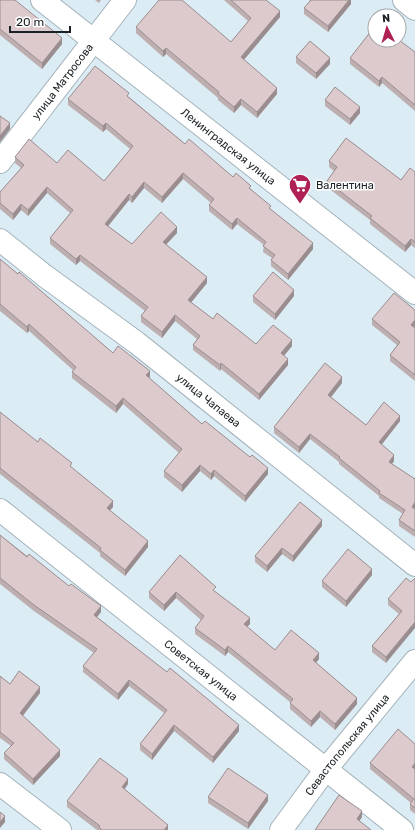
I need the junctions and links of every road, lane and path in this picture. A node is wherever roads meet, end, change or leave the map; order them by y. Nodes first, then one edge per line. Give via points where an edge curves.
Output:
1 (42, 0) edge
2 (125, 0) edge
3 (404, 0) edge
4 (415, 9) edge
5 (93, 40) junction
6 (0, 162) edge
7 (0, 240) edge
8 (415, 293) edge
9 (0, 510) edge
10 (415, 565) edge
11 (415, 661) edge
12 (326, 769) junction
13 (0, 784) edge
14 (60, 830) edge
15 (281, 830) edge
16 (402, 830) edge

1 - 5 street, Ленинградская улица
2 - 5 street, улица Матросова
3 - 4 street
5 - 6 street, улица Матросова
5 - 8 street, Ленинградская улица
7 - 10 street, улица Чапаева via 137,343
9 - 12 street, Советская улица
11 - 12 street, Севастопольская улица
12 - 15 street, Севастопольская улица
12 - 16 street, Советская улица
13 - 14 street

